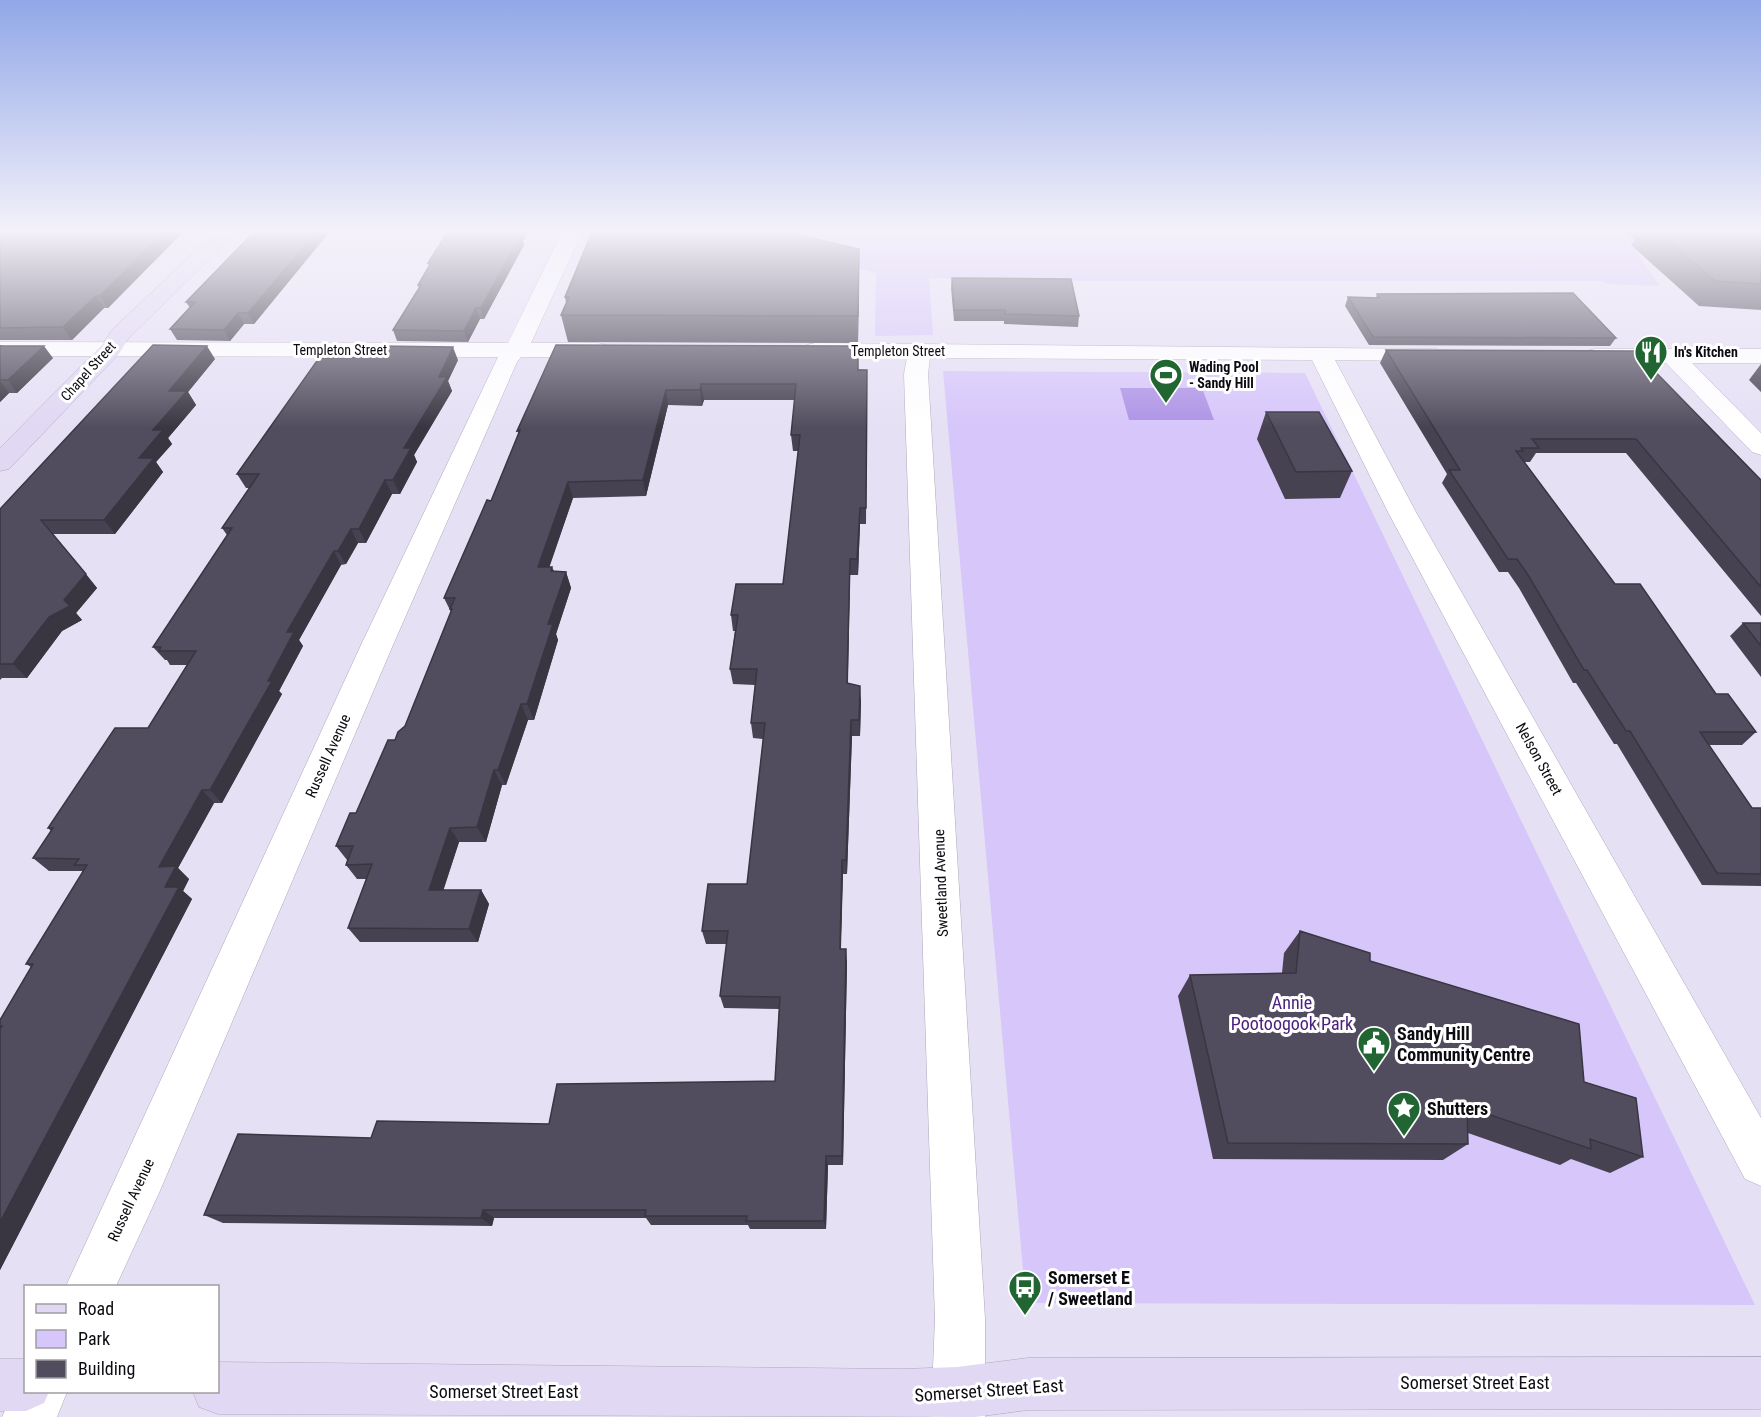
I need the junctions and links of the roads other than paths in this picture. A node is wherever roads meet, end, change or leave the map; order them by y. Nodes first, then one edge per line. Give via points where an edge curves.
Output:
1 (160, 296) edge
2 (543, 296) edge
3 (0, 349) edge
4 (110, 350) junction
5 (514, 350) junction
6 (625, 350) edge
7 (792, 350) edge
8 (920, 351) junction
9 (1320, 353) junction
10 (1452, 354) edge
11 (1569, 356) edge
12 (1672, 356) junction
13 (1761, 356) edge
14 (1761, 447) edge
15 (0, 463) edge
16 (1761, 1163) edge
17 (92, 1285) edge
18 (1761, 1383) edge
19 (0, 1385) edge
20 (24, 1385) edge
21 (219, 1388) edge
22 (41, 1393) edge
23 (958, 1405) edge
24 (29, 1417) edge

1 - 4 street, Chapel Street
2 - 5 street, Russell Avenue
3 - 4 street, Templeton Street
4 - 5 street, Templeton Street
4 - 15 street, Chapel Street
5 - 6 street, Templeton Street
5 - 17 street, Russell Avenue
7 - 8 street, Templeton Street
8 - 9 street, Templeton Street
8 - 23 street, Sweetland Avenue via 916,374 960,1319
9 - 10 street, Templeton Street
9 - 16 street, Nelson Street via 1409,525
11 - 12 street
12 - 13 street
12 - 14 street
18 - 23 street, Somerset Street East via 1040,1384
19 - 20 street
21 - 23 street, Somerset Street East via 903,1395
22 - 24 street

